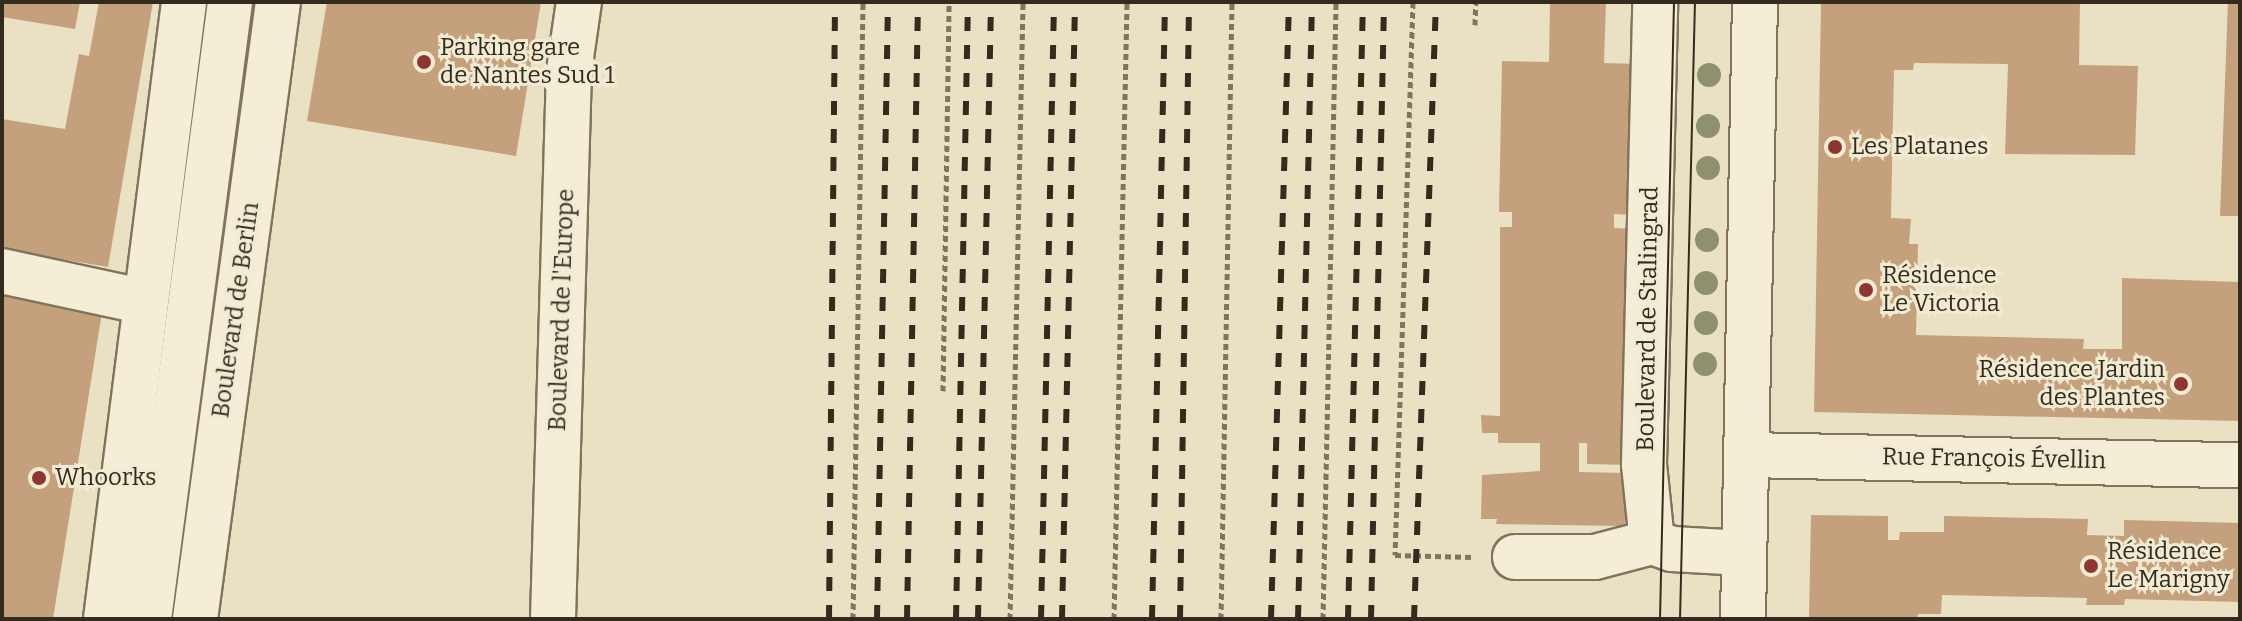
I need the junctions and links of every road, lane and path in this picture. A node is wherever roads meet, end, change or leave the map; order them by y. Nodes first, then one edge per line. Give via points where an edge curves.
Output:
1 (184, 2) edge
2 (230, 2) edge
3 (278, 2) edge
4 (579, 2) edge
5 (863, 2) edge
6 (949, 2) edge
7 (1023, 2) edge
8 (1127, 2) edge
9 (1232, 2) edge
10 (1336, 2) edge
11 (1413, 2) edge
12 (1476, 2) edge
13 (1655, 2) edge
14 (1755, 2) edge
15 (1475, 25) dead end
16 (593, 108) dead end
17 (2, 271) edge
18 (145, 302) junction
19 (943, 391) dead end
20 (1747, 455) junction
21 (2240, 465) edge
22 (1652, 542) junction
23 (1744, 553) junction
24 (1515, 557) joint
25 (106, 619) edge
26 (149, 619) edge
27 (195, 619) edge
28 (553, 619) edge
29 (579, 619) edge
30 (853, 619) edge
31 (1010, 619) edge
32 (1114, 619) edge
33 (1221, 619) edge
34 (1323, 619) edge
35 (1743, 619) edge

1 - 18 street
2 - 26 street
3 - 27 street, Boulevard de Berlin
4 - 28 street, Boulevard de l'Europe via 569,71
5 - 30 path
6 - 19 path
7 - 31 path
8 - 32 path
9 - 33 path
10 - 34 path
11 - 24 path via 1395,555
12 - 15 path
13 - 22 street, Boulevard de Stalingrad via 1644,464
14 - 20 street
16 - 29 street
17 - 18 street
18 - 25 street
20 - 21 street, Rue François Évellin
20 - 23 street
22 - 23 street via 1672,549
22 - 24 street via 1595,557
23 - 35 street

